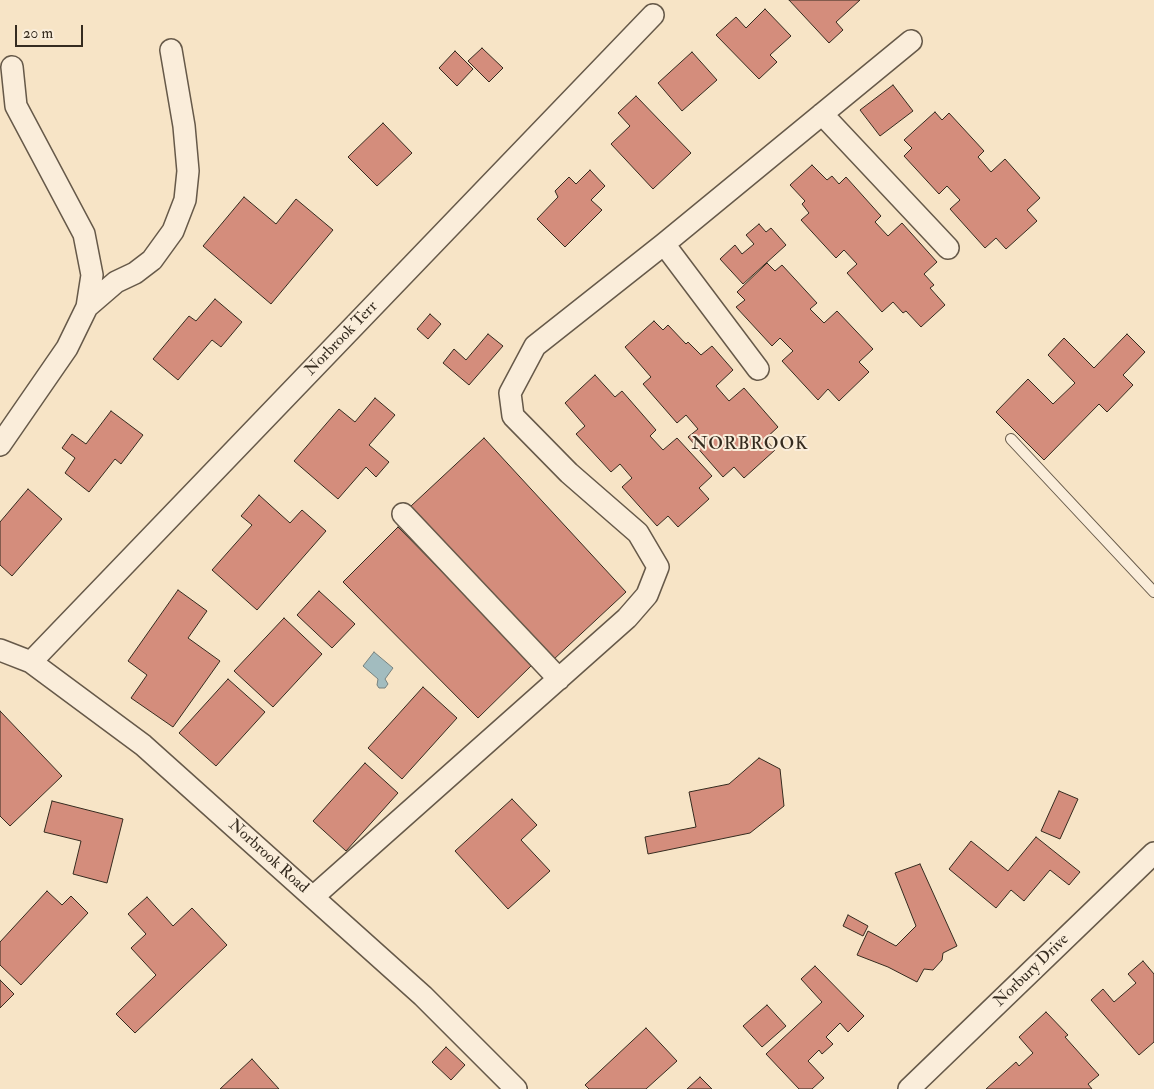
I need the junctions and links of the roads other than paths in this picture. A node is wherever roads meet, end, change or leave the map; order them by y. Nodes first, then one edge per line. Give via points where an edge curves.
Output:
1 (653, 15) dead end
2 (911, 41) dead end
3 (171, 50) dead end
4 (12, 67) dead end
5 (822, 114) junction
6 (664, 244) junction
7 (948, 248) dead end
8 (87, 307) junction
9 (758, 369) dead end
10 (1011, 440) dead end
11 (0, 445) edge
12 (403, 514) dead end
13 (1154, 592) edge
14 (0, 650) edge
15 (31, 662) junction
16 (559, 679) junction
17 (1154, 853) edge
18 (312, 897) junction
19 (516, 1089) edge
20 (909, 1089) edge

1 - 15 street, Norbrook Terr
2 - 5 street
3 - 8 street via 184,126 188,171 185,200 173,231 152,260 136,273 116,282
4 - 8 street via 16,106 84,234 92,275
5 - 6 street
5 - 7 street
6 - 9 street
6 - 16 street via 535,346 510,393 513,416 569,473 638,533 658,567 647,595 632,612
8 - 11 street via 68,348
10 - 13 lane
12 - 16 street
14 - 15 street, Norbrook Road
15 - 18 street, Norbrook Road via 143,745
16 - 18 street
17 - 20 street, Norbury Drive
18 - 19 street, Norbrook Road via 424,996

